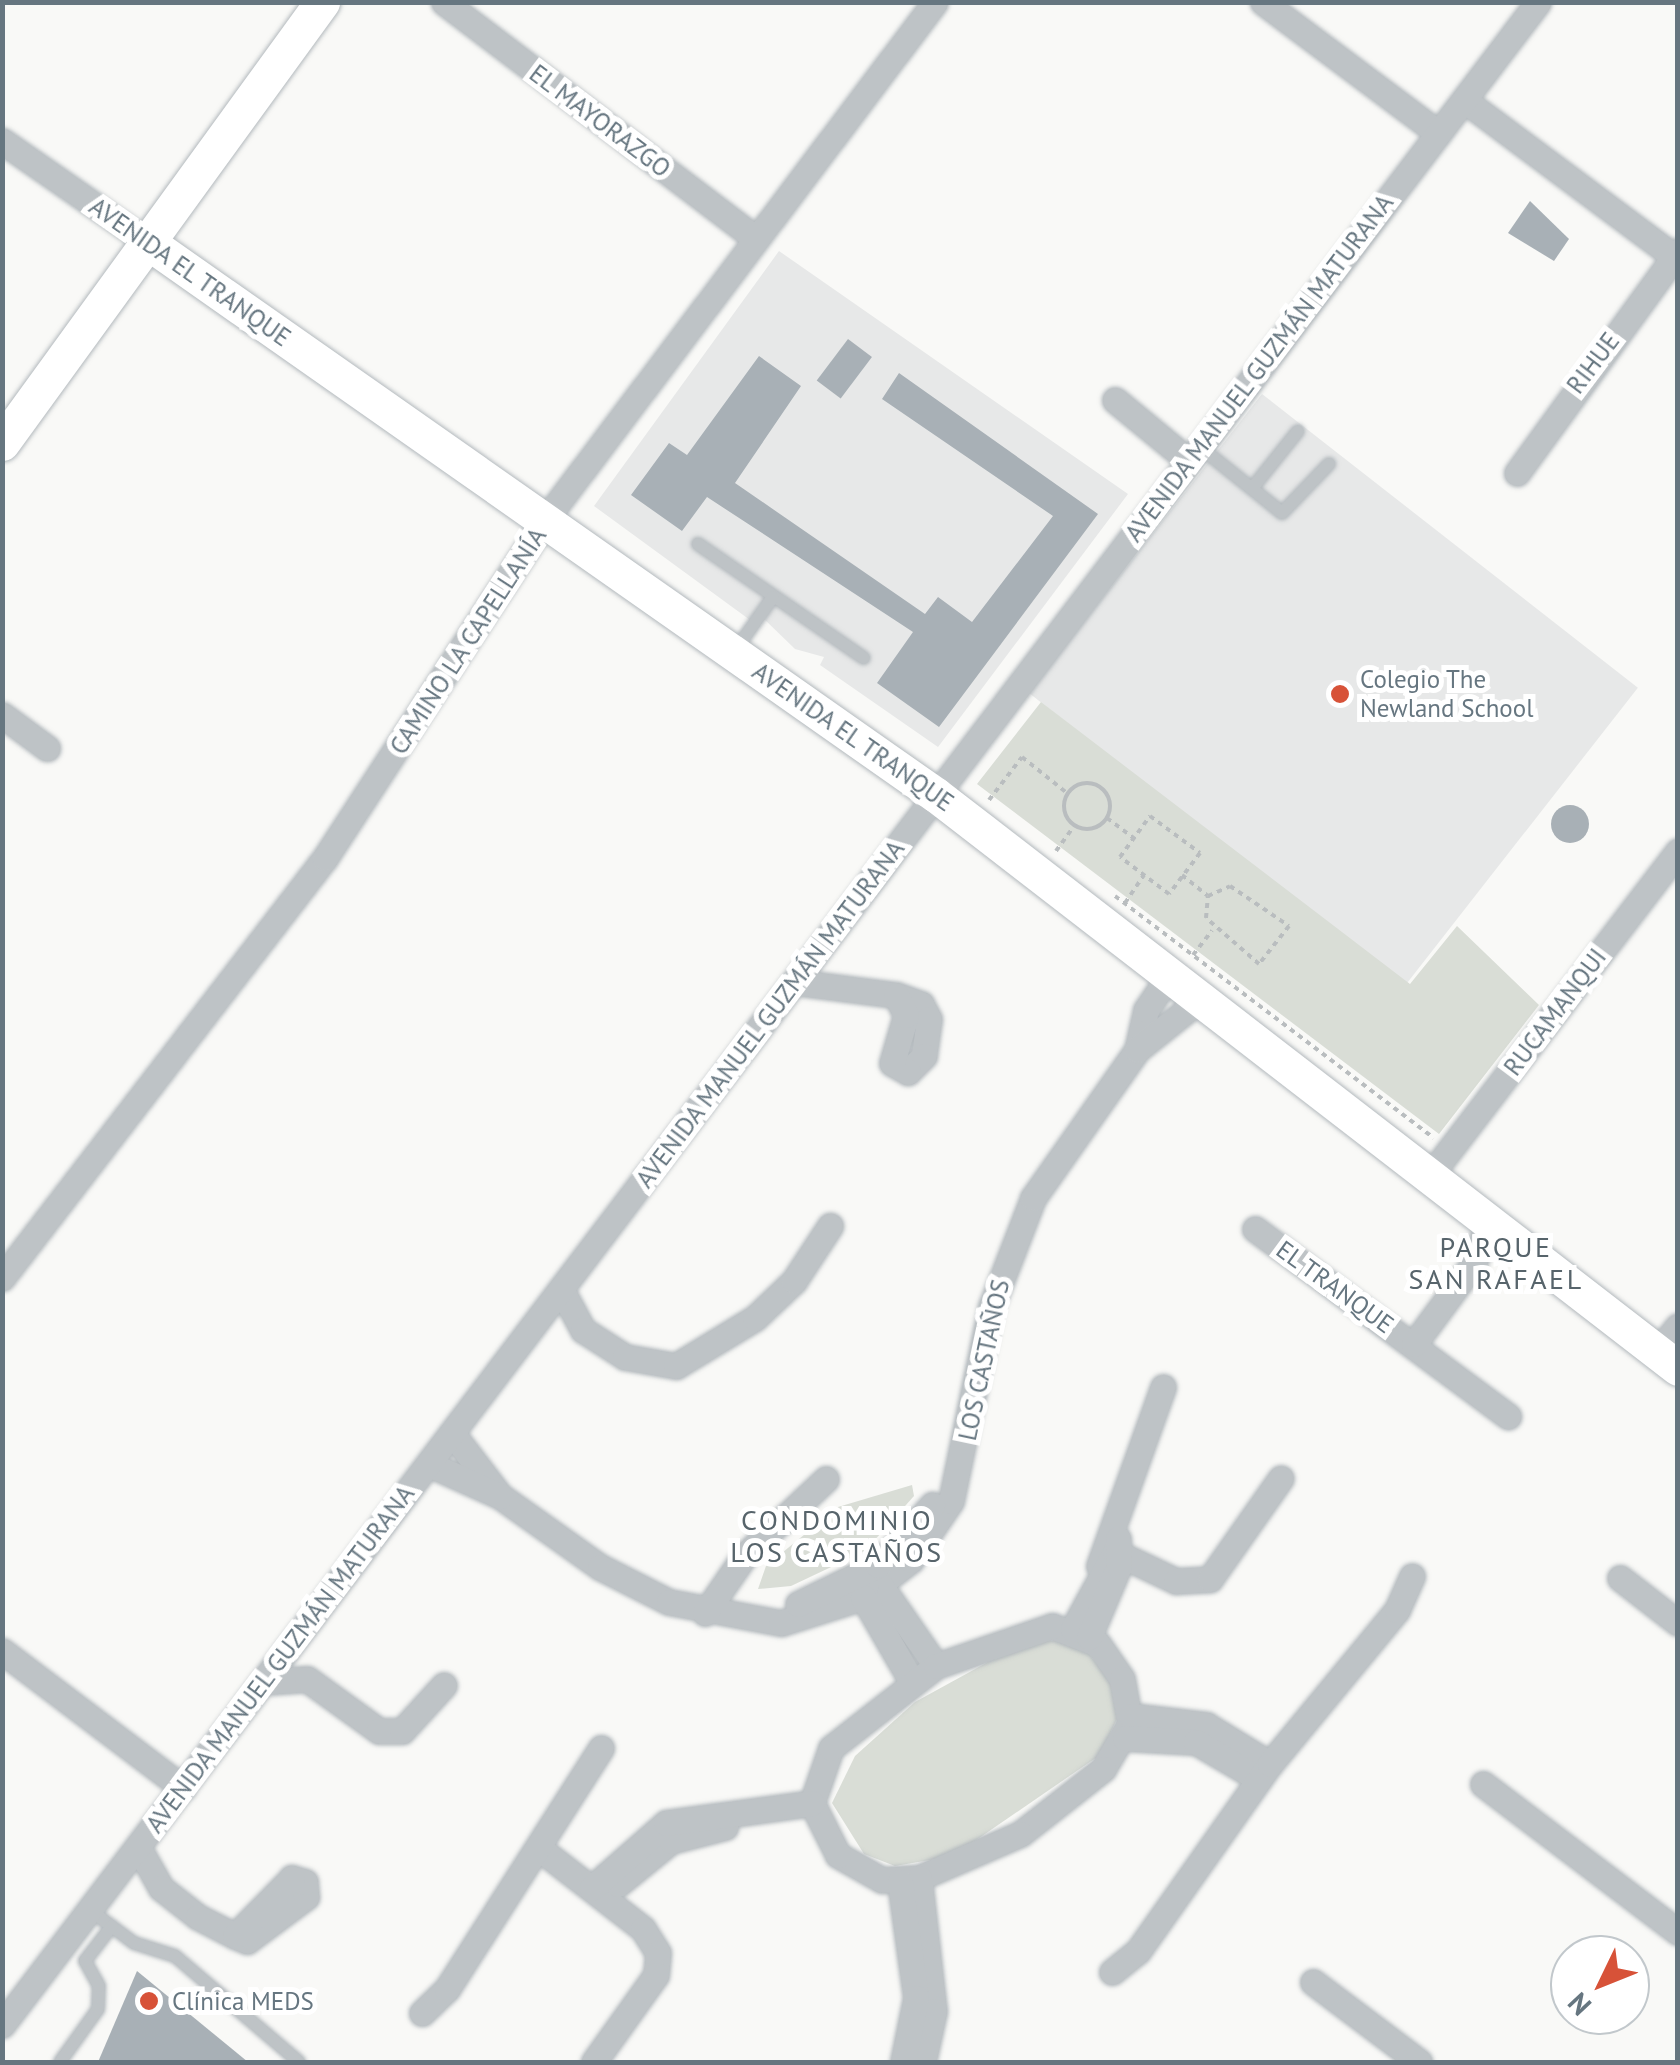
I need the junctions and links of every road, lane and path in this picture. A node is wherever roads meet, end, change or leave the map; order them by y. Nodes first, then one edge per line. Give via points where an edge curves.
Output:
1 (322, 2) edge
2 (444, 2) edge
3 (934, 2) edge
4 (1263, 2) edge
5 (1538, 2) edge
6 (1464, 100) junction
7 (1438, 134) junction
8 (2, 142) edge
9 (756, 240) junction
10 (149, 243) junction
11 (1676, 254) edge
12 (1115, 400) dead end
13 (1298, 431) dead end
14 (2, 442) edge
15 (1195, 454) junction
16 (1328, 464) dead end
17 (1517, 473) dead end
18 (1254, 486) junction
19 (545, 520) junction
20 (698, 544) dead end
21 (773, 597) junction
22 (733, 652) junction
23 (864, 658) dead end
24 (2, 716) edge
25 (48, 748) dead end
26 (1067, 793) junction
27 (936, 795) junction
28 (990, 800) dead end
29 (1107, 818) junction
30 (1074, 826) junction
31 (1134, 838) junction
32 (1056, 851) dead end
33 (1678, 851) edge
34 (1144, 875) junction
35 (1182, 875) junction
36 (1208, 896) junction
37 (1125, 903) dead end
38 (1214, 930) junction
39 (817, 952) junction
40 (1182, 964) junction
41 (794, 982) junction
42 (840, 985) junction
43 (896, 996) dead end
44 (1202, 998) junction
45 (1136, 1050) junction
46 (1432, 1173) junction
47 (1489, 1220) junction
48 (830, 1226) dead end
49 (1255, 1229) dead end
50 (1520, 1244) junction
51 (1474, 1264) junction
52 (2, 1278) edge
53 (561, 1288) junction
54 (535, 1324) junction
55 (575, 1325) junction
56 (1414, 1344) junction
57 (1671, 1348) edge
58 (1163, 1387) dead end
59 (1508, 1416) dead end
60 (452, 1432) junction
61 (428, 1464) junction
62 (1281, 1478) dead end
63 (826, 1479) dead end
64 (500, 1496) junction
65 (1111, 1565) junction
66 (1412, 1576) dead end
67 (1620, 1578) dead end
68 (872, 1584) junction
69 (705, 1613) junction
70 (1678, 1623) edge
71 (302, 1631) junction
72 (1081, 1633) junction
73 (2, 1651) edge
74 (936, 1666) junction
75 (912, 1680) junction
76 (264, 1682) junction
77 (315, 1683) junction
78 (444, 1685) dead end
79 (1128, 1727) junction
80 (600, 1748) dead end
81 (1264, 1772) junction
82 (1483, 1784) dead end
83 (182, 1788) junction
84 (813, 1811) junction
85 (138, 1846) junction
86 (540, 1850) junction
87 (909, 1880) junction
88 (110, 1883) junction
89 (161, 1888) junction
90 (599, 1894) junction
91 (90, 1910) junction
92 (112, 1926) junction
93 (1678, 1932) edge
94 (235, 1936) dead end
95 (1112, 1972) dead end
96 (1313, 1982) dead end
97 (422, 2013) dead end
98 (2, 2025) edge
99 (60, 2062) edge
100 (298, 2062) edge
101 (594, 2062) edge
102 (904, 2062) edge
103 (923, 2062) edge
104 (1419, 2062) edge

1 - 10 main road
2 - 9 street, EL MAYORAZGO
3 - 9 street, CAMINO LA CAPELLANÍA
4 - 7 street
5 - 6 street, AVENIDA MANUEL GUZMÁN MATURANA
6 - 7 street, AVENIDA MANUEL GUZMÁN MATURANA
6 - 11 street, RIHUE
7 - 15 street, AVENIDA MANUEL GUZMÁN MATURANA
8 - 10 street, AVENIDA EL TRANQUE
9 - 19 street, CAMINO LA CAPELLANÍA
10 - 14 main road
10 - 19 main road, AVENIDA EL TRANQUE
11 - 17 street, RIHUE
12 - 15 street
13 - 18 lane
15 - 18 lane
15 - 27 street, AVENIDA MANUEL GUZMÁN MATURANA
16 - 18 lane via 1290,512
19 - 22 main road, AVENIDA EL TRANQUE
19 - 52 street, CAMINO LA CAPELLANÍA via 335,845
20 - 21 lane
21 - 22 lane
21 - 23 lane
22 - 27 main road, AVENIDA EL TRANQUE
24 - 25 street
26 - 28 path via 1022,757
26 - 29 path via 1096,784 1110,803
26 - 30 path
27 - 39 street, AVENIDA MANUEL GUZMÁN MATURANA
27 - 40 main road, AVENIDA EL TRANQUE
29 - 30 path
29 - 31 path
30 - 32 path
31 - 34 path via 1120,857
31 - 35 path via 1150,816 1200,853
33 - 46 street, RUCAMANQUI
34 - 35 path via 1168,894
34 - 37 path
35 - 36 path
36 - 38 path via 1203,909
36 - 38 path via 1230,886 1289,926 1259,964
38 - 40 path
39 - 41 street, AVENIDA MANUEL GUZMÁN MATURANA
39 - 42 street
40 - 44 main road, AVENIDA EL TRANQUE
40 - 45 street, LOS CASTAÑOS via 1146,1010
41 - 42 street
41 - 53 street, AVENIDA MANUEL GUZMÁN MATURANA
42 - 43 street
44 - 45 street, LOS CASTAÑOS
44 - 46 main road, AVENIDA EL TRANQUE
45 - 68 street, LOS CASTAÑOS via 1053,1163 1015,1238 958,1469
46 - 47 main road, AVENIDA EL TRANQUE
47 - 50 main road, AVENIDA EL TRANQUE
47 - 51 street, EL TRANQUE
48 - 55 street via 794,1281 695,1361 651,1365
49 - 56 street, EL TRANQUE
50 - 51 street, EL TRANQUE
50 - 57 main road, AVENIDA EL TRANQUE
51 - 56 street, EL TRANQUE
53 - 54 street, AVENIDA MANUEL GUZMÁN MATURANA
53 - 55 street
54 - 55 street
54 - 60 street, AVENIDA MANUEL GUZMÁN MATURANA
56 - 59 street, EL TRANQUE
58 - 65 street via 1114,1515
60 - 61 street, AVENIDA MANUEL GUZMÁN MATURANA
60 - 64 street, LOS CASTAÑOS
61 - 64 street, LOS CASTAÑOS
61 - 71 street, AVENIDA MANUEL GUZMÁN MATURANA
62 - 65 street via 1218,1573 1192,1584
63 - 69 street via 746,1555
64 - 69 street, LOS CASTAÑOS via 600,1567
65 - 72 street
66 - 81 street via 1385,1626
67 - 70 street
68 - 69 street, LOS CASTAÑOS via 752,1618
68 - 74 street
68 - 75 street
71 - 76 street, AVENIDA MANUEL GUZMÁN MATURANA
71 - 77 street
72 - 74 street via 1000,1638
72 - 79 street via 1115,1665
73 - 83 street
74 - 75 street
75 - 84 street via 831,1748
76 - 77 street
76 - 83 street, AVENIDA MANUEL GUZMÁN MATURANA
77 - 78 street via 379,1731 402,1731
79 - 81 street via 1196,1742
79 - 87 street via 1036,1824
80 - 86 street via 542,1831
81 - 95 street via 1160,1923
82 - 93 street
83 - 85 street, AVENIDA MANUEL GUZMÁN MATURANA
84 - 87 street via 848,1864
84 - 90 street via 676,1819 640,1839
85 - 88 street, AVENIDA MANUEL GUZMÁN MATURANA
85 - 89 street
86 - 90 street
86 - 97 street
87 - 102 street via 916,1998
87 - 103 street via 934,2011
88 - 89 street
88 - 91 street, AVENIDA MANUEL GUZMÁN MATURANA
89 - 94 street
90 - 101 street via 649,1935 659,1962
91 - 92 lane
91 - 98 street, AVENIDA MANUEL GUZMÁN MATURANA
92 - 99 lane via 85,1961 98,2009
92 - 100 lane via 176,1956
96 - 104 street

